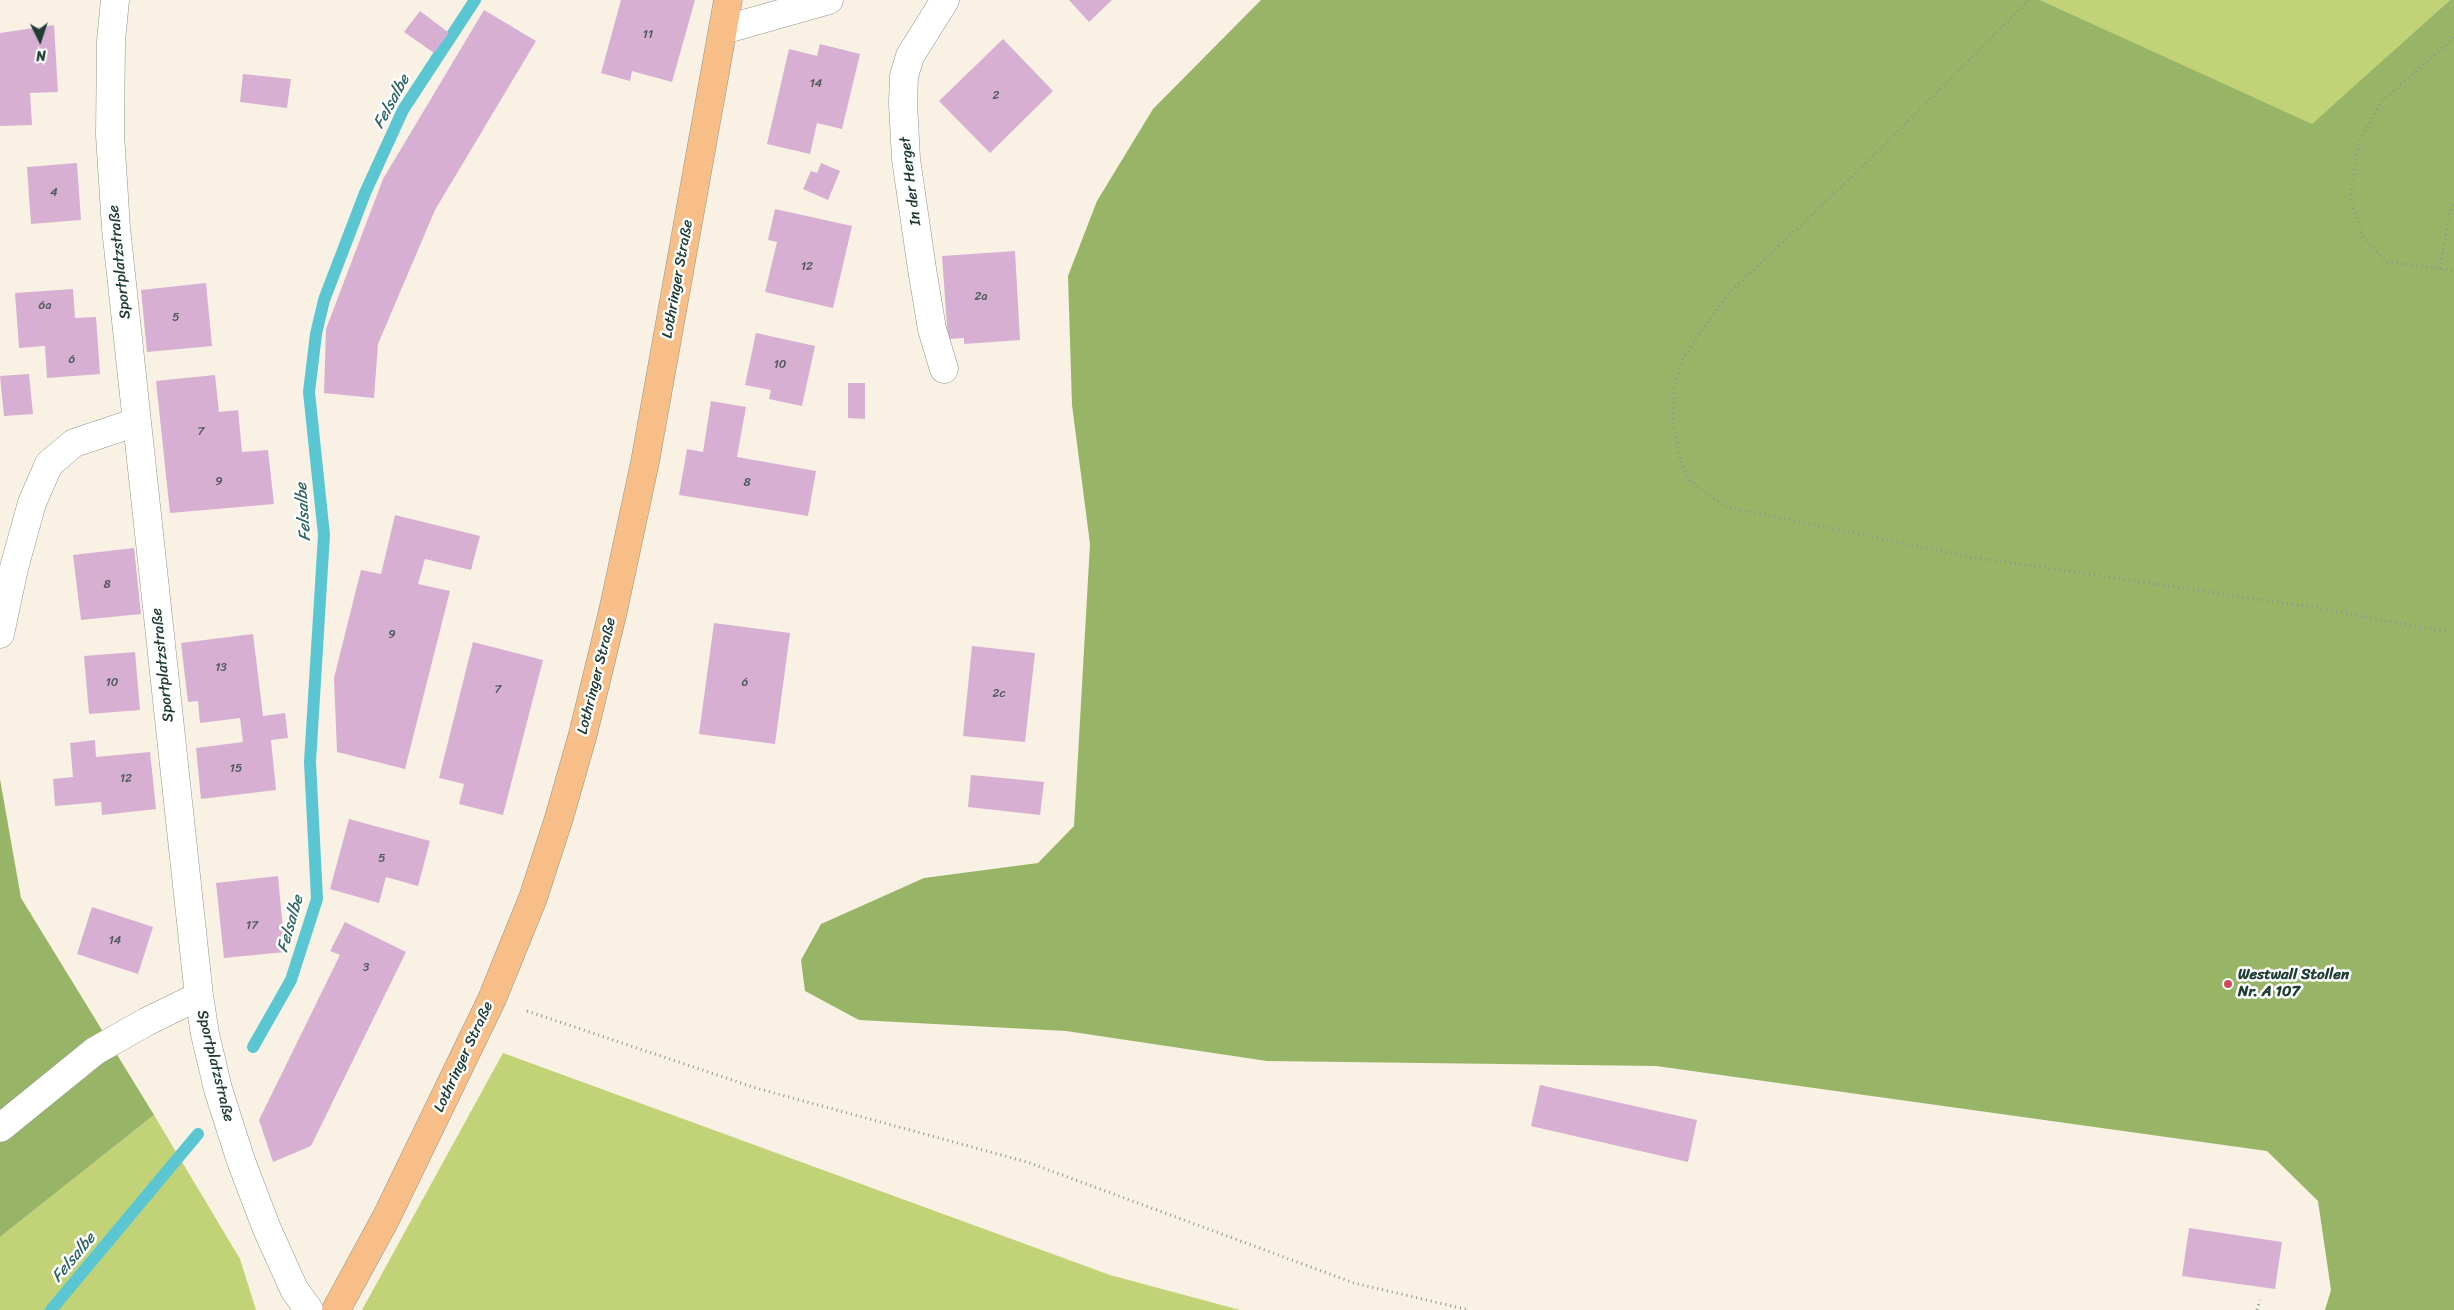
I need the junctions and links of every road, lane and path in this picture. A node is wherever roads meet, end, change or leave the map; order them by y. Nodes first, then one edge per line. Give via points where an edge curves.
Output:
1 (115, 0) edge
2 (728, 0) edge
3 (829, 0) edge
4 (945, 0) edge
5 (2029, 0) edge
6 (723, 30) junction
7 (2454, 38) edge
8 (2454, 204) edge
9 (2440, 269) junction
10 (2454, 270) edge
11 (944, 369) dead end
12 (137, 422) junction
13 (2454, 633) edge
14 (0, 634) edge
15 (199, 996) junction
16 (492, 999) junction
17 (0, 1128) edge
18 (2260, 1300) dead end
19 (309, 1310) edge
20 (336, 1310) edge
21 (1469, 1310) edge
22 (2257, 1310) edge

1 - 12 street, Sportplatzstraße via 110,135 116,228
2 - 6 main road, Lothringer Straße
3 - 6 street
4 - 11 street, In der Herget via 910,56 904,76 903,103 906,159 922,269 932,329
5 - 13 path via 1858,171 1726,296 1683,358 1674,389 1673,423 1680,459 1690,481 1726,508 1971,557 2311,607
6 - 16 main road, Lothringer Straße via 645,462 610,620 559,818 533,898
7 - 9 path via 2382,101 2360,141 2350,197 2363,237 2387,262
8 - 9 path
9 - 10 path
12 - 14 street via 74,443 49,464 32,503
12 - 15 street, Sportplatzstraße
15 - 17 street via 95,1051
15 - 19 street, Sportplatzstraße via 218,1089 241,1160 294,1289
16 - 20 main road, Lothringer Straße via 386,1218
16 - 21 path via 756,1088 1028,1162 1354,1283
18 - 22 path

